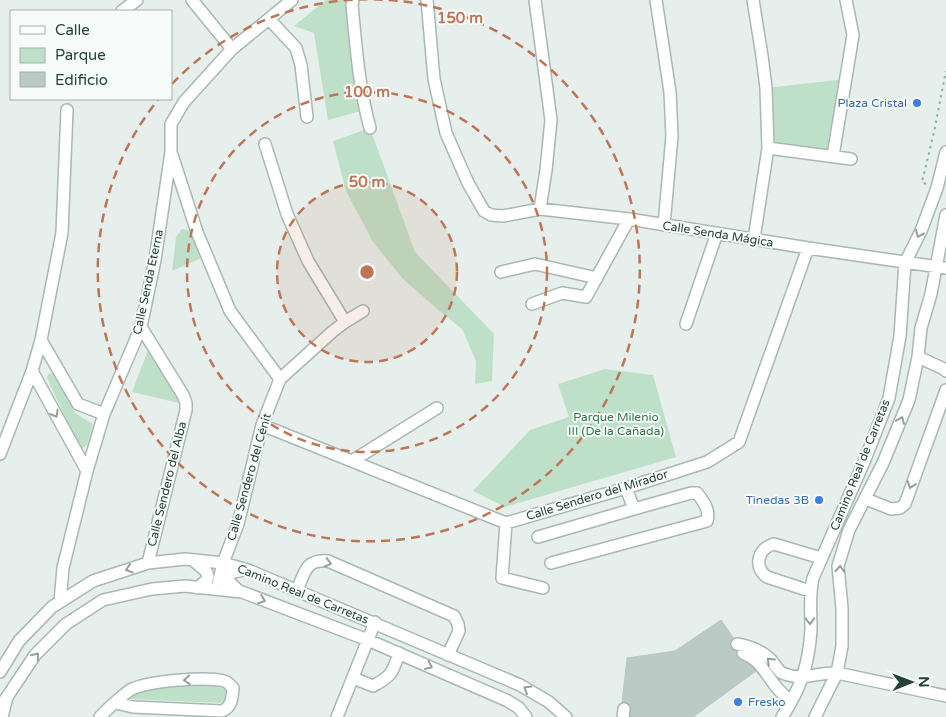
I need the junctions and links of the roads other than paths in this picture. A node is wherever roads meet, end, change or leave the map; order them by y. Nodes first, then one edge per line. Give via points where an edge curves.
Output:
1 (137, 0) edge
2 (192, 0) edge
3 (292, 0) edge
4 (353, 0) edge
5 (427, 0) edge
6 (535, 0) edge
7 (656, 0) edge
8 (753, 0) edge
9 (846, 0) edge
10 (123, 10) edge
11 (269, 19) junction
12 (232, 49) junction
13 (67, 110) dead end
14 (307, 117) dead end
15 (370, 128) dead end
16 (265, 144) dead end
17 (768, 148) junction
18 (171, 152) junction
19 (946, 152) edge
20 (834, 156) junction
21 (852, 158) dead end
22 (540, 209) junction
23 (946, 215) edge
24 (629, 219) junction
25 (664, 225) junction
26 (717, 233) junction
27 (754, 239) junction
28 (808, 248) junction
29 (905, 263) junction
30 (941, 268) edge
31 (502, 272) dead end
32 (597, 278) junction
33 (532, 304) dead end
34 (363, 311) dead end
35 (345, 322) junction
36 (686, 324) dead end
37 (141, 327) junction
38 (41, 340) junction
39 (918, 357) junction
40 (32, 371) junction
41 (946, 371) edge
42 (280, 379) junction
43 (946, 390) edge
44 (436, 408) dead end
45 (104, 414) junction
46 (262, 425) junction
47 (0, 454) edge
48 (352, 461) junction
49 (87, 471) junction
50 (626, 488) junction
51 (866, 499) junction
52 (634, 509) junction
53 (506, 522) junction
54 (538, 537) dead end
55 (821, 558) junction
56 (193, 560) junction
57 (148, 563) junction
58 (223, 563) junction
59 (551, 563) dead end
60 (248, 570) junction
61 (197, 588) junction
62 (543, 588) dead end
63 (216, 589) junction
64 (297, 590) junction
65 (239, 591) junction
66 (810, 591) junction
67 (60, 602) junction
68 (375, 622) junction
69 (368, 640) junction
70 (400, 653) junction
71 (448, 655) junction
72 (0, 672) edge
73 (837, 673) junction
74 (353, 678) junction
75 (803, 678) junction
76 (946, 696) edge
77 (4, 700) edge
78 (792, 700) junction
79 (116, 703) junction
80 (337, 716) edge
81 (2, 717) edge
82 (100, 717) edge
83 (526, 717) edge
84 (566, 717) edge
85 (782, 717) edge
86 (791, 717) edge
87 (815, 717) edge

1 - 10 street
2 - 12 street
3 - 11 street, Calle Senda Eterna
4 - 15 street via 359,70
5 - 22 street, Calle Senda Mágica via 434,79 446,133 468,183 484,211 491,215
6 - 22 street via 551,120
7 - 25 street via 670,92 672,136
8 - 17 street via 766,88
9 - 20 street via 853,34
11 - 12 street, Calle Senda Eterna
11 - 14 street via 296,48
12 - 18 street, Calle Senda Eterna via 184,102 172,124
13 - 38 street via 62,233
16 - 35 street via 287,214 308,261
17 - 20 street
17 - 27 street
18 - 37 street, Calle Senda Eterna
18 - 42 street via 197,232 230,311
19 -> 29 street, Camino Real de Carretas via 921,231
20 - 21 street
22 - 24 street, Calle Senda Mágica
23 - 30 street, Camino Real de Carretas
24 - 25 street, Calle Senda Mágica
24 - 32 street
25 - 26 street, Calle Senda Mágica
26 - 27 street, Calle Senda Mágica
26 - 36 street
27 - 28 street, Calle Senda Mágica
28 - 29 street, Calle Senda Mágica
28 - 50 street, Calle Sendero del Mirador via 739,442 707,462
29 - 30 street, Calle Senda Mágica
29 - 55 street, Camino Real de Carretas via 900,336 889,398
30 - 39 street, Camino Real de Carretas via 921,328
31 - 32 street via 535,264
32 - 33 street via 586,298 562,293
34 - 35 street, Calle Sendero del Cénit
35 - 42 street, Calle Sendero del Cénit
37 - 45 street, Calle Senda Eterna
37 - 57 street, Calle Sendero del Alba via 186,403
38 - 40 street
38 - 45 street via 78,404
39 - 41 street
51 -> 39 street, Camino Real de Carretas via 909,400
40 - 47 street
40 -> 49 street
42 - 46 street, Calle Sendero del Cénit
43 -> 51 street via 905,504 891,509
44 - 48 street
45 - 49 street, Calle Senda Eterna
46 - 48 street
46 - 58 street, Calle Sendero del Cénit via 238,524
48 - 53 street
49 - 67 street, Calle Senda Eterna via 63,568
50 - 52 street
50 - 53 street, Calle Sendero del Mirador
73 -> 51 street, Camino Real de Carretas via 842,646 838,566 849,530
52 - 54 street
52 - 59 street via 697,493 708,510 708,518 707,521
53 - 62 street via 502,578
55 - 66 street, Camino Real de Carretas
55 - 66 street via 774,544 763,548 760,554 759,564 767,577
56 - 57 street, Camino Real de Carretas
56 - 58 street, Camino Real de Carretas
56 - 61 street via 208,576
57 -> 67 street, Camino Real de Carretas via 93,581
58 - 60 street, Camino Real de Carretas
58 - 63 street, Calle Sendero del Cénit
60 - 64 street, Camino Real de Carretas
60 - 65 street via 229,574 228,581
61 - 63 street, Camino Real de Carretas
77 -> 61 street, Camino Real de Carretas via 35,655 66,624 103,600 152,589
63 - 65 street, Camino Real de Carretas
64 - 68 street, Camino Real de Carretas
64 -> 71 street via 308,566 318,560 336,564 454,616 459,631
65 -> 69 street, Camino Real de Carretas
66 -> 75 street, Camino Real de Carretas via 809,654
67 - 72 street, Camino Real de Carretas via 19,642
68 - 69 street
68 - 71 street, Camino Real de Carretas
69 - 70 street, Camino Real de Carretas
69 - 74 street
70 - 74 street via 393,671 374,686
70 -> 83 street, Camino Real de Carretas via 508,701
84 -> 71 street, Camino Real de Carretas via 549,702 520,685
73 - 75 street
73 - 76 street
73 - 87 street, Camino Real de Carretas
74 - 80 street
75 - 78 street, Camino Real de Carretas
75 -> 78 street via 780,672 769,658 749,646 740,648 752,656 775,686
77 - 81 street
78 - 85 street, Camino Real de Carretas
78 - 86 street
79 -> 79 street via 133,707 222,710 230,704 233,688 225,681 209,679 159,682 131,689
79 - 82 street

